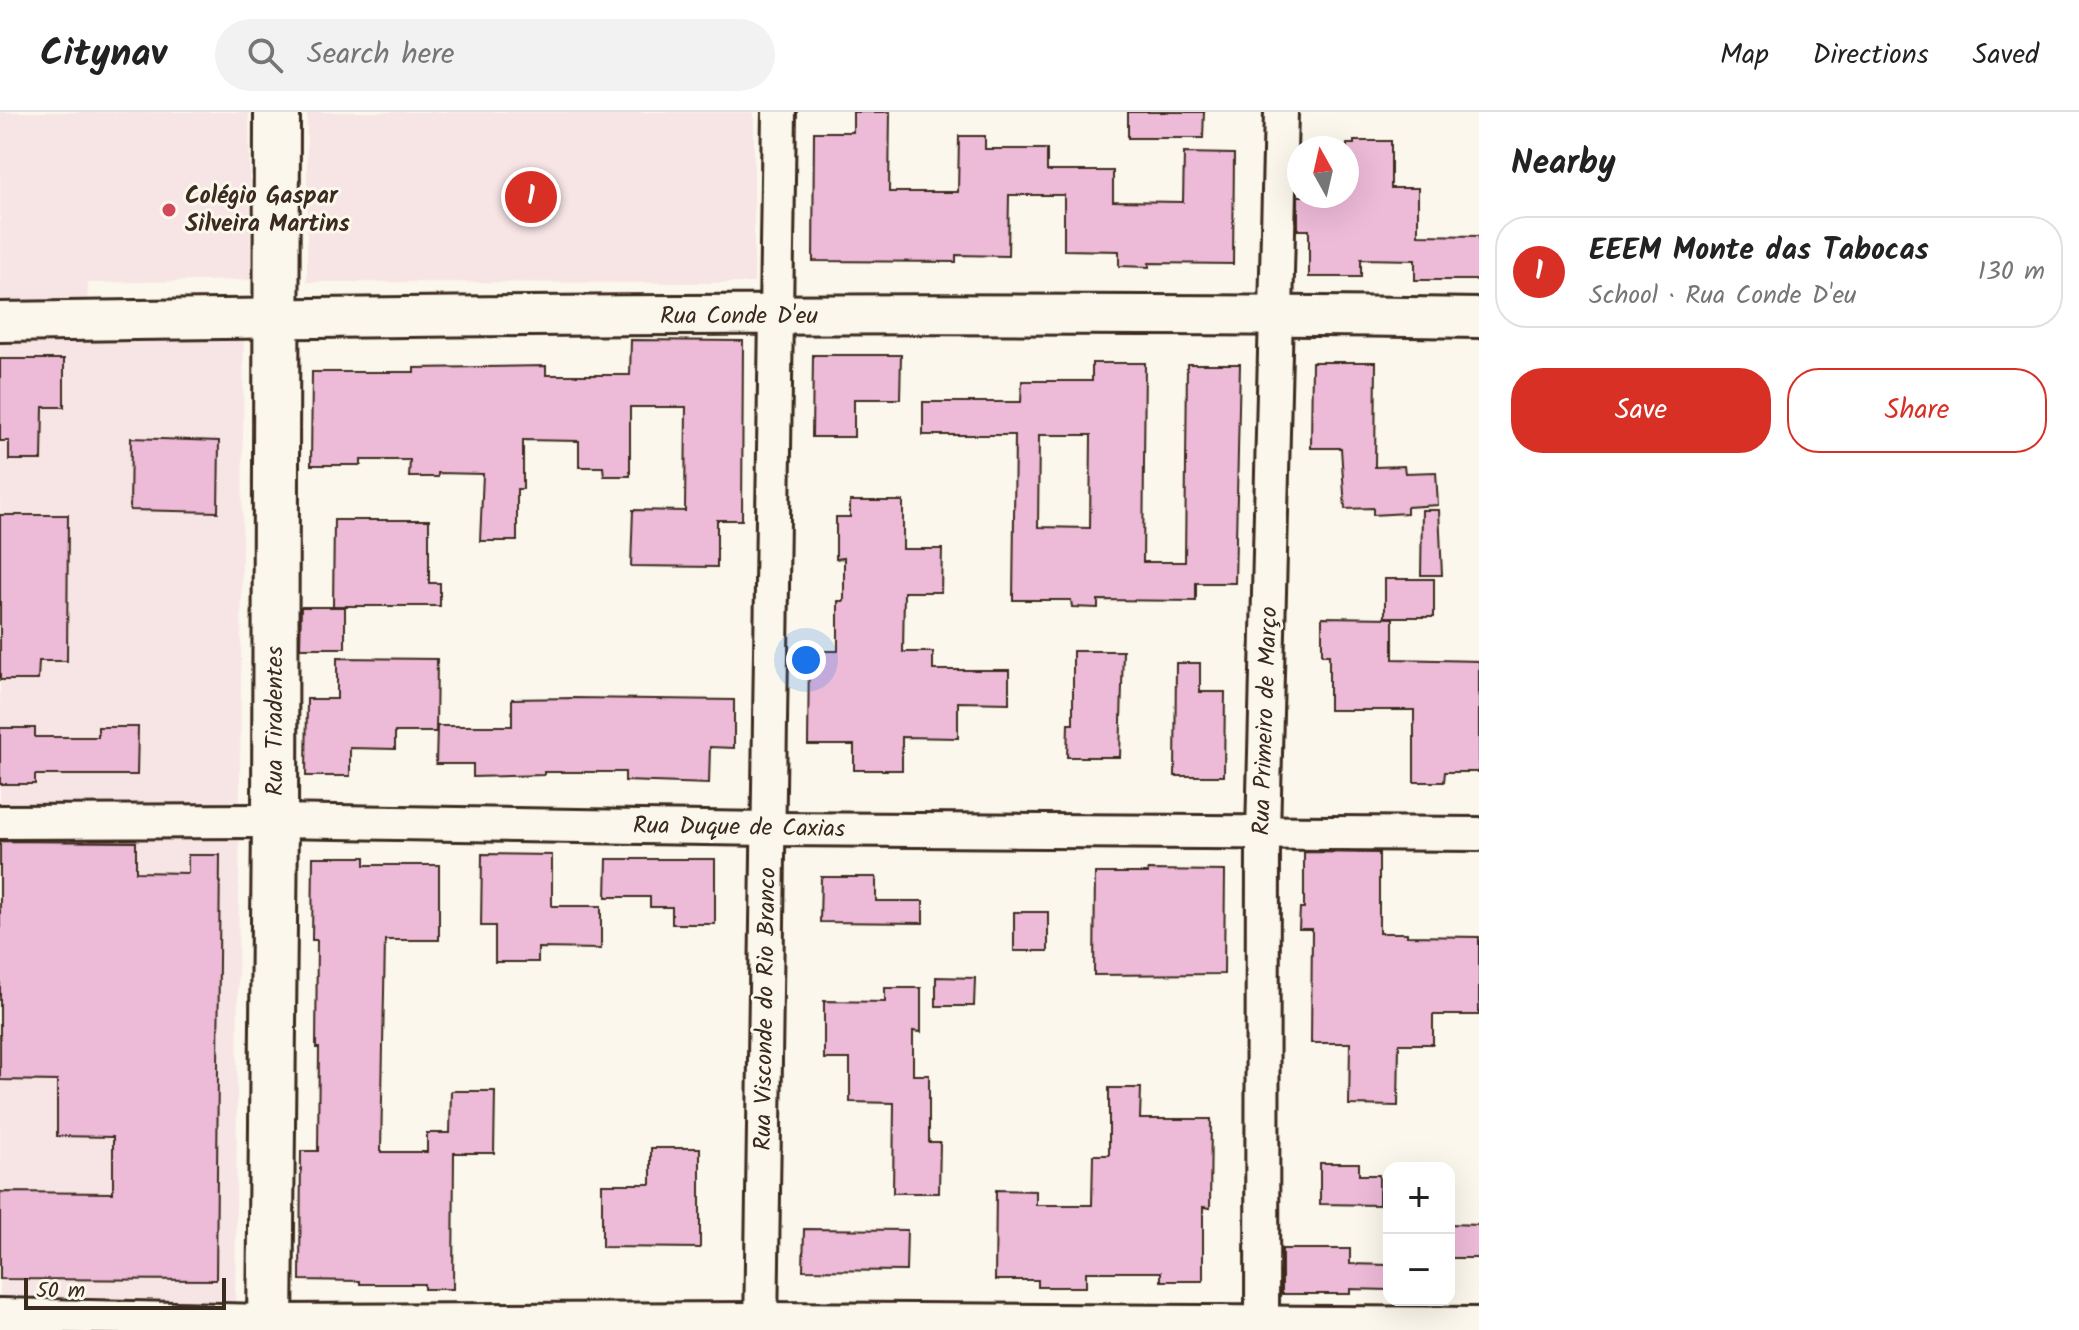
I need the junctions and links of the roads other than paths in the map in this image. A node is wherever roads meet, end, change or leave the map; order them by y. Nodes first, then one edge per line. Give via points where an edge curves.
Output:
1 (277, 112) edge
2 (779, 112) edge
3 (1281, 112) edge
4 (1278, 315) junction
5 (776, 316) junction
6 (277, 318) junction
7 (1479, 318) edge
8 (0, 322) edge
9 (275, 821) junction
10 (0, 822) edge
11 (768, 829) junction
12 (1263, 833) junction
13 (1479, 834) edge
14 (0, 1315) edge
15 (1479, 1324) edge
16 (270, 1325) edge
17 (762, 1325) edge
18 (1262, 1326) edge

1 - 6 main road, Rua Tiradentes
2 - 5 street, Rua Visconde do Rio Branco
3 - 4 street, Rua Primeiro de Março
4 - 5 street, Rua Conde D'eu
4 - 7 street, Rua Conde D'eu
4 - 12 street, Rua Primeiro de Março
5 - 6 street, Rua Conde D'eu
5 - 11 street, Rua Visconde do Rio Branco
6 - 8 street, Rua Conde D'eu
6 - 9 main road, Rua Tiradentes
9 - 10 street, Rua Duque de Caxias
9 - 11 street, Rua Duque de Caxias
9 - 16 main road, Rua Tiradentes
11 - 12 street, Rua Duque de Caxias
11 - 17 street, Rua Visconde do Rio Branco
12 - 13 street, Rua Duque de Caxias
12 - 18 street, Rua Primeiro de Março
14 - 16 street
15 - 18 street
16 - 17 street
17 - 18 street

